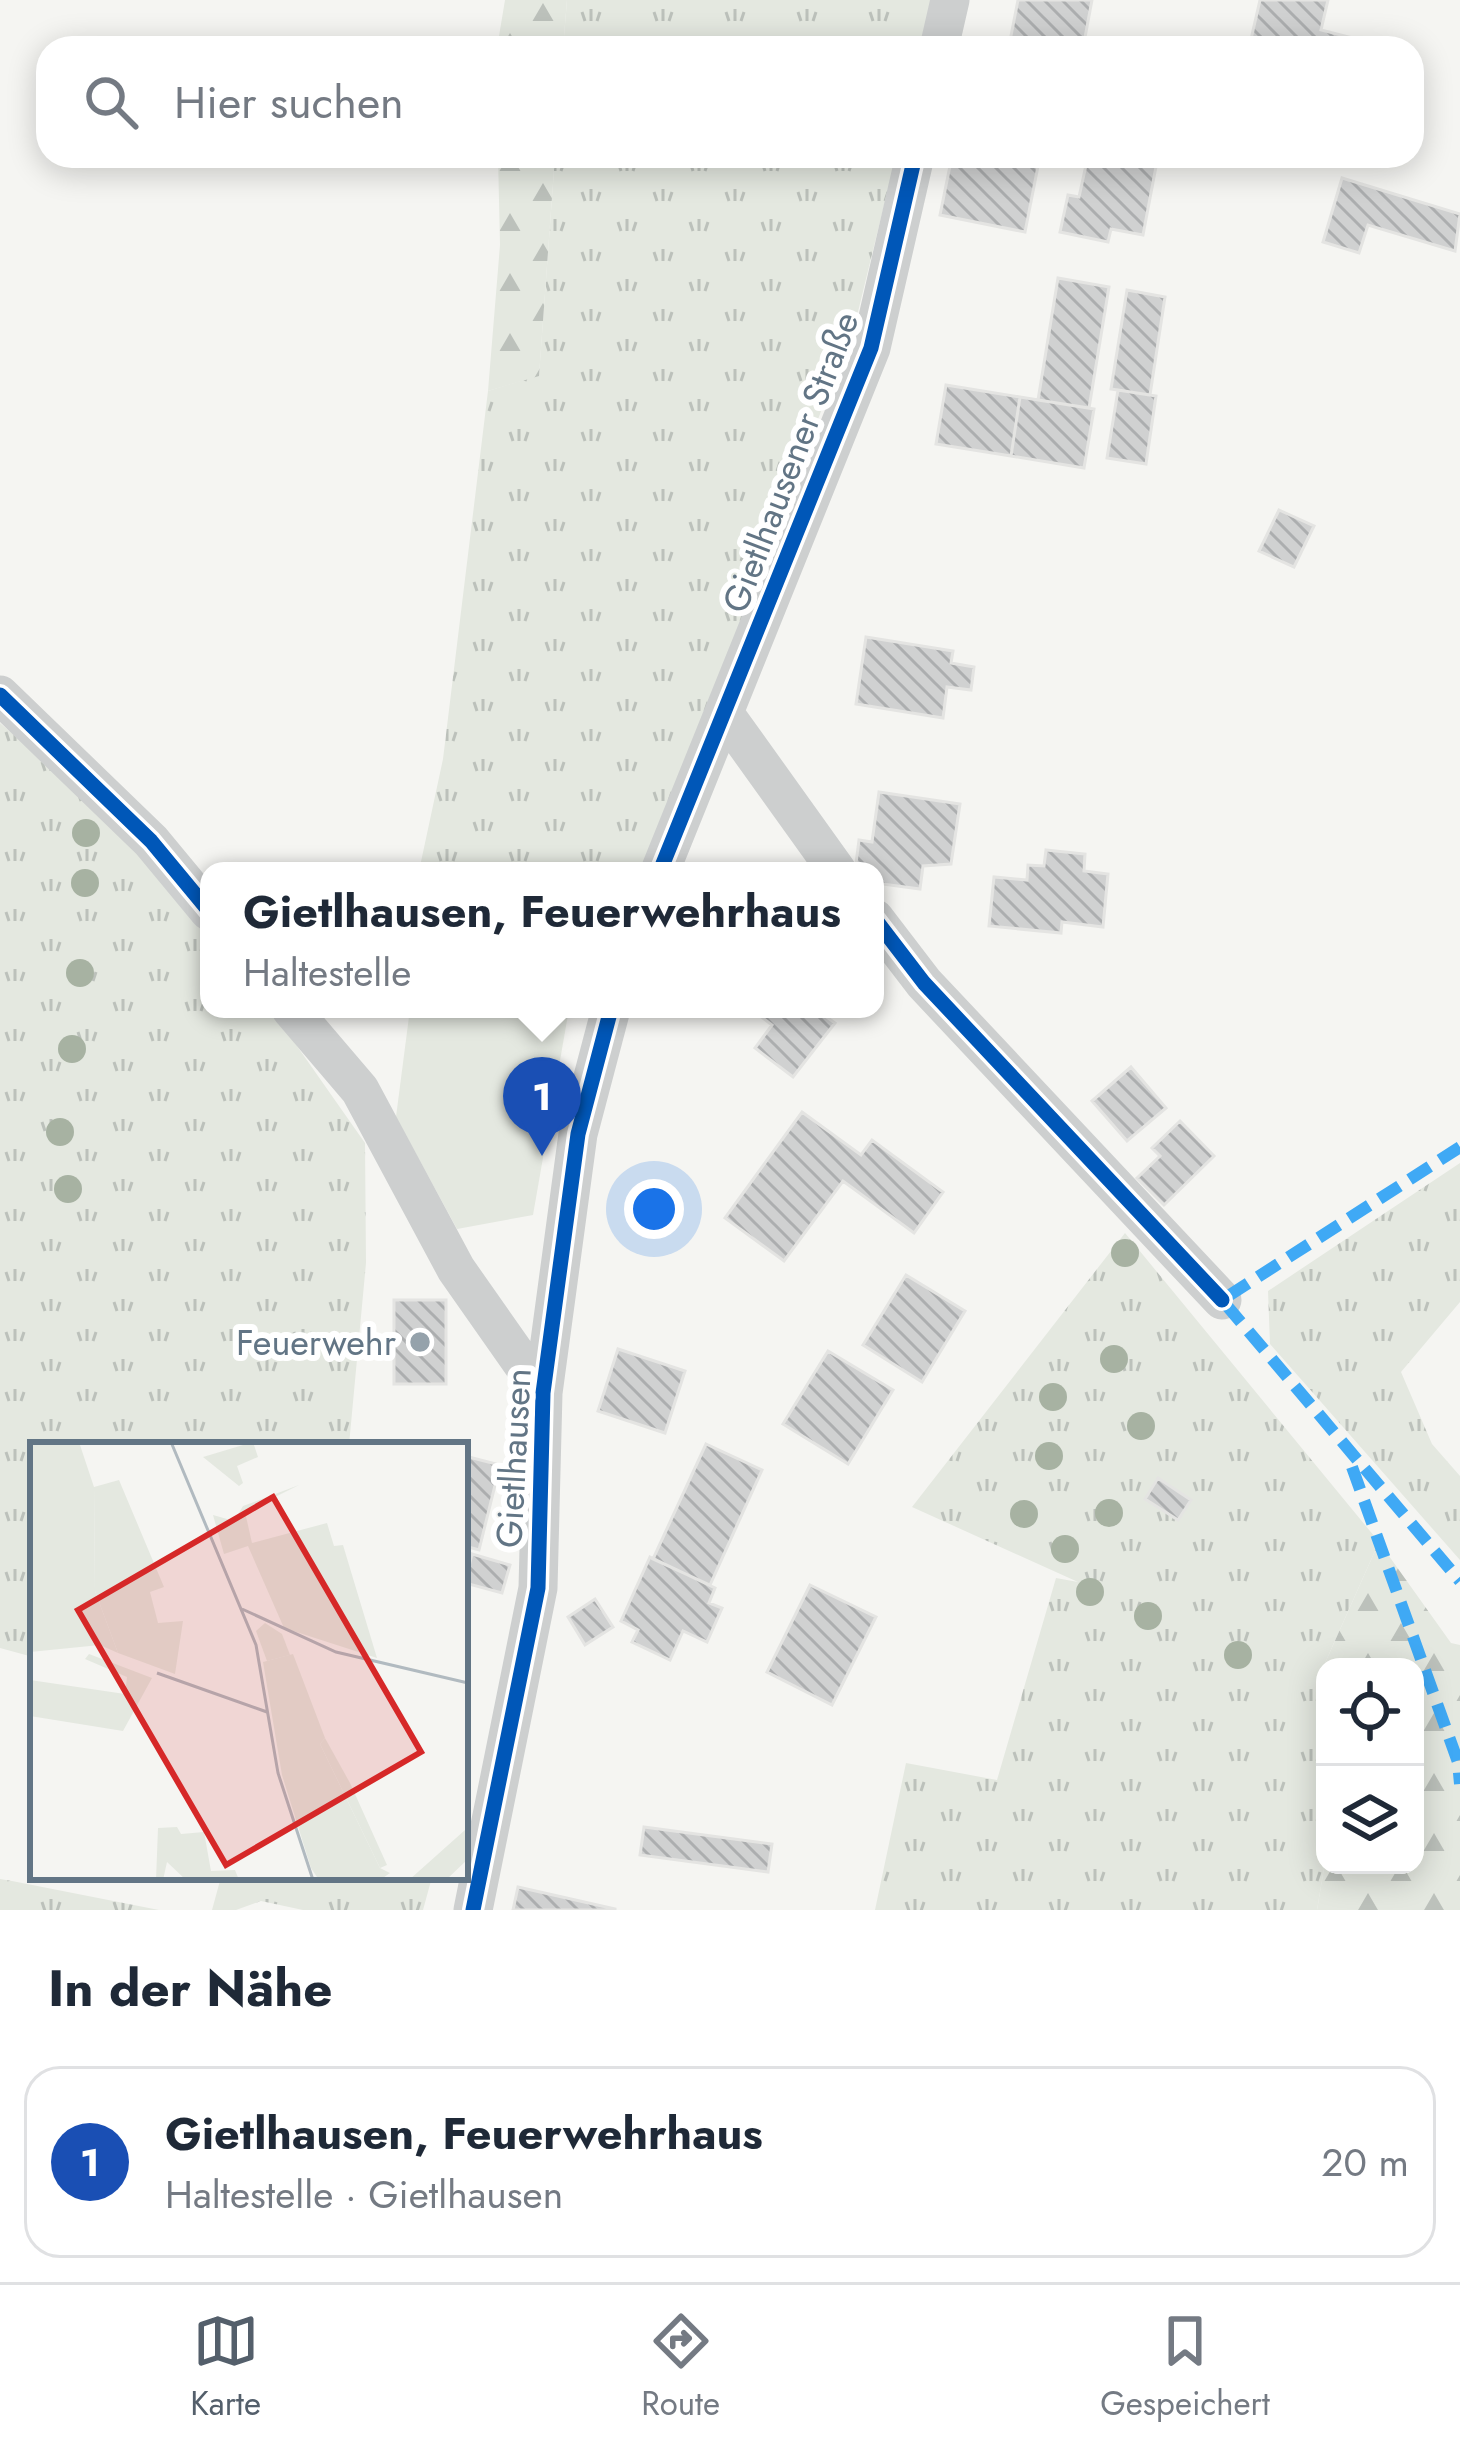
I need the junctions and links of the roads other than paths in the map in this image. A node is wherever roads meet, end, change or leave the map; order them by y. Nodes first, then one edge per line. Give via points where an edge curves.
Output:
1 (950, 0) edge
2 (942, 36) edge
3 (912, 168) edge
4 (0, 695) edge
5 (726, 716) junction
6 (664, 862) edge
7 (831, 862) edge
8 (200, 900) edge
9 (884, 931) edge
10 (299, 1018) edge
11 (609, 1018) edge
12 (1222, 1300) dead end
13 (543, 1393) junction
14 (473, 1910) edge

1 - 2 street
3 - 5 street, Gietlhausener Straße via 871,347
4 - 8 street
5 - 6 street
5 - 7 street
9 - 12 street
10 - 13 street via 360,1090 456,1269
11 - 13 street, Gietlhausen via 578,1134
13 - 14 street, Gietlhausen via 538,1588

